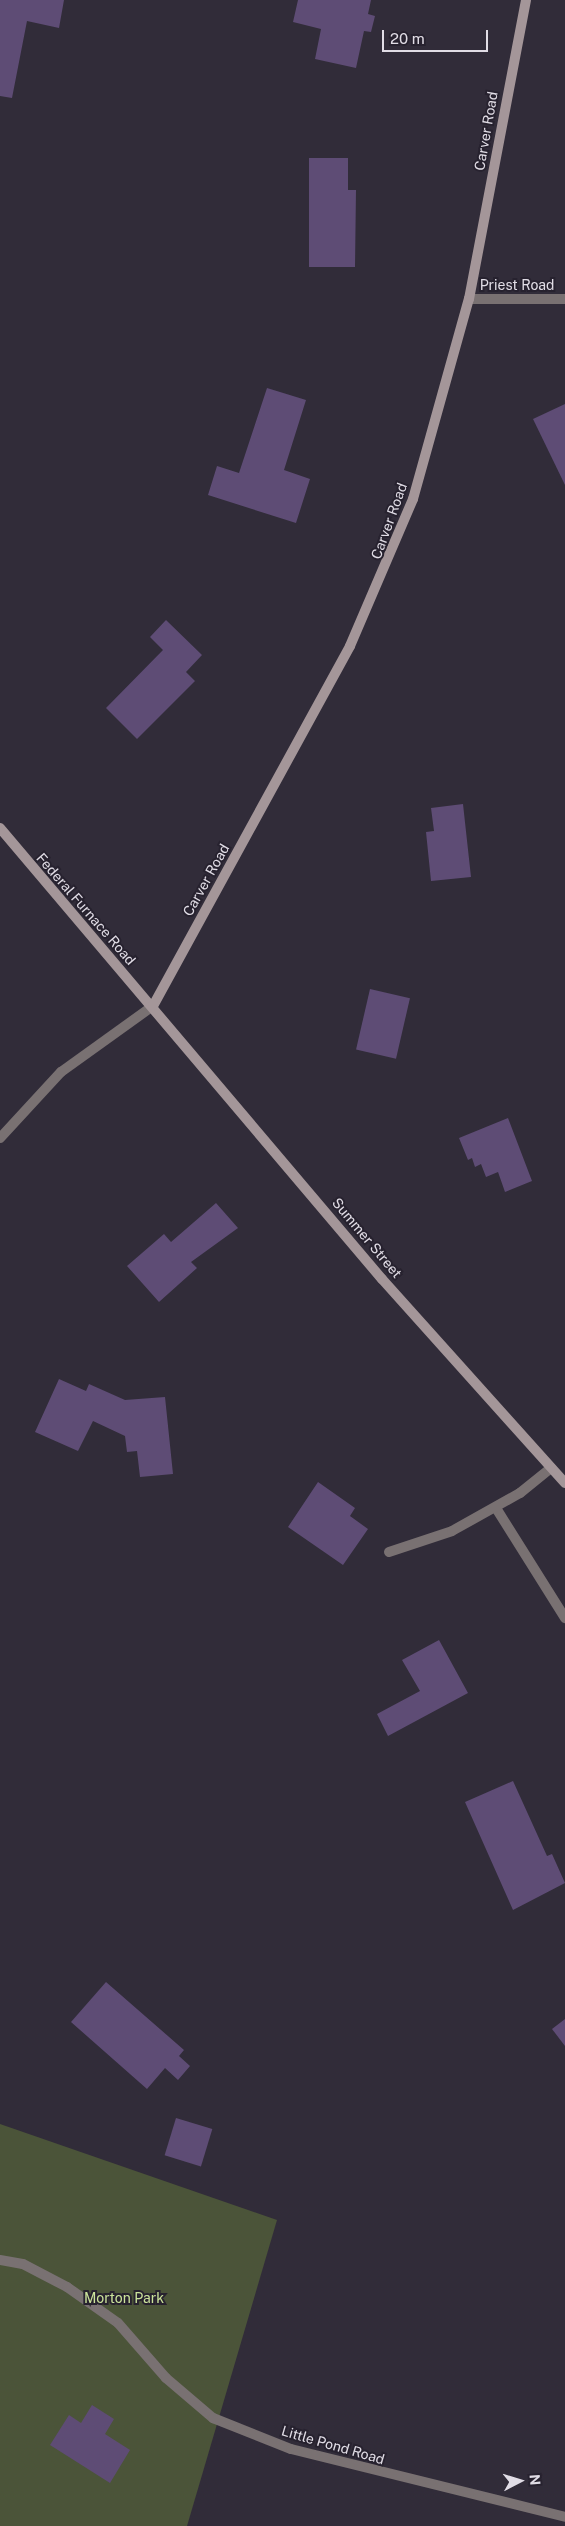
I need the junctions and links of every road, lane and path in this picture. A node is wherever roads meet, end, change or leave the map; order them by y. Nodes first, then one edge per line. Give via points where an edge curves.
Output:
1 (526, 0) edge
2 (469, 299) junction
3 (565, 299) edge
4 (0, 828) edge
5 (152, 1006) junction
6 (0, 1138) edge
7 (551, 1468) junction
8 (565, 1483) edge
9 (496, 1508) junction
10 (389, 1552) dead end
11 (565, 1618) edge
12 (0, 2260) edge
13 (565, 2516) edge

1 - 2 street, Carver Road
2 - 3 street, Priest Road
2 - 5 street, Carver Road via 434,433 388,564 345,654
4 - 5 street, Federal Furnace Road
5 - 6 street via 61,1072
5 - 7 street, Summer Street via 382,1279
7 - 8 street, Summer Street
7 - 9 street
9 - 10 street via 419,1545
9 - 11 street
12 - 13 street, Little Pond Road via 23,2264 67,2287 118,2323 166,2378 213,2418 291,2450

